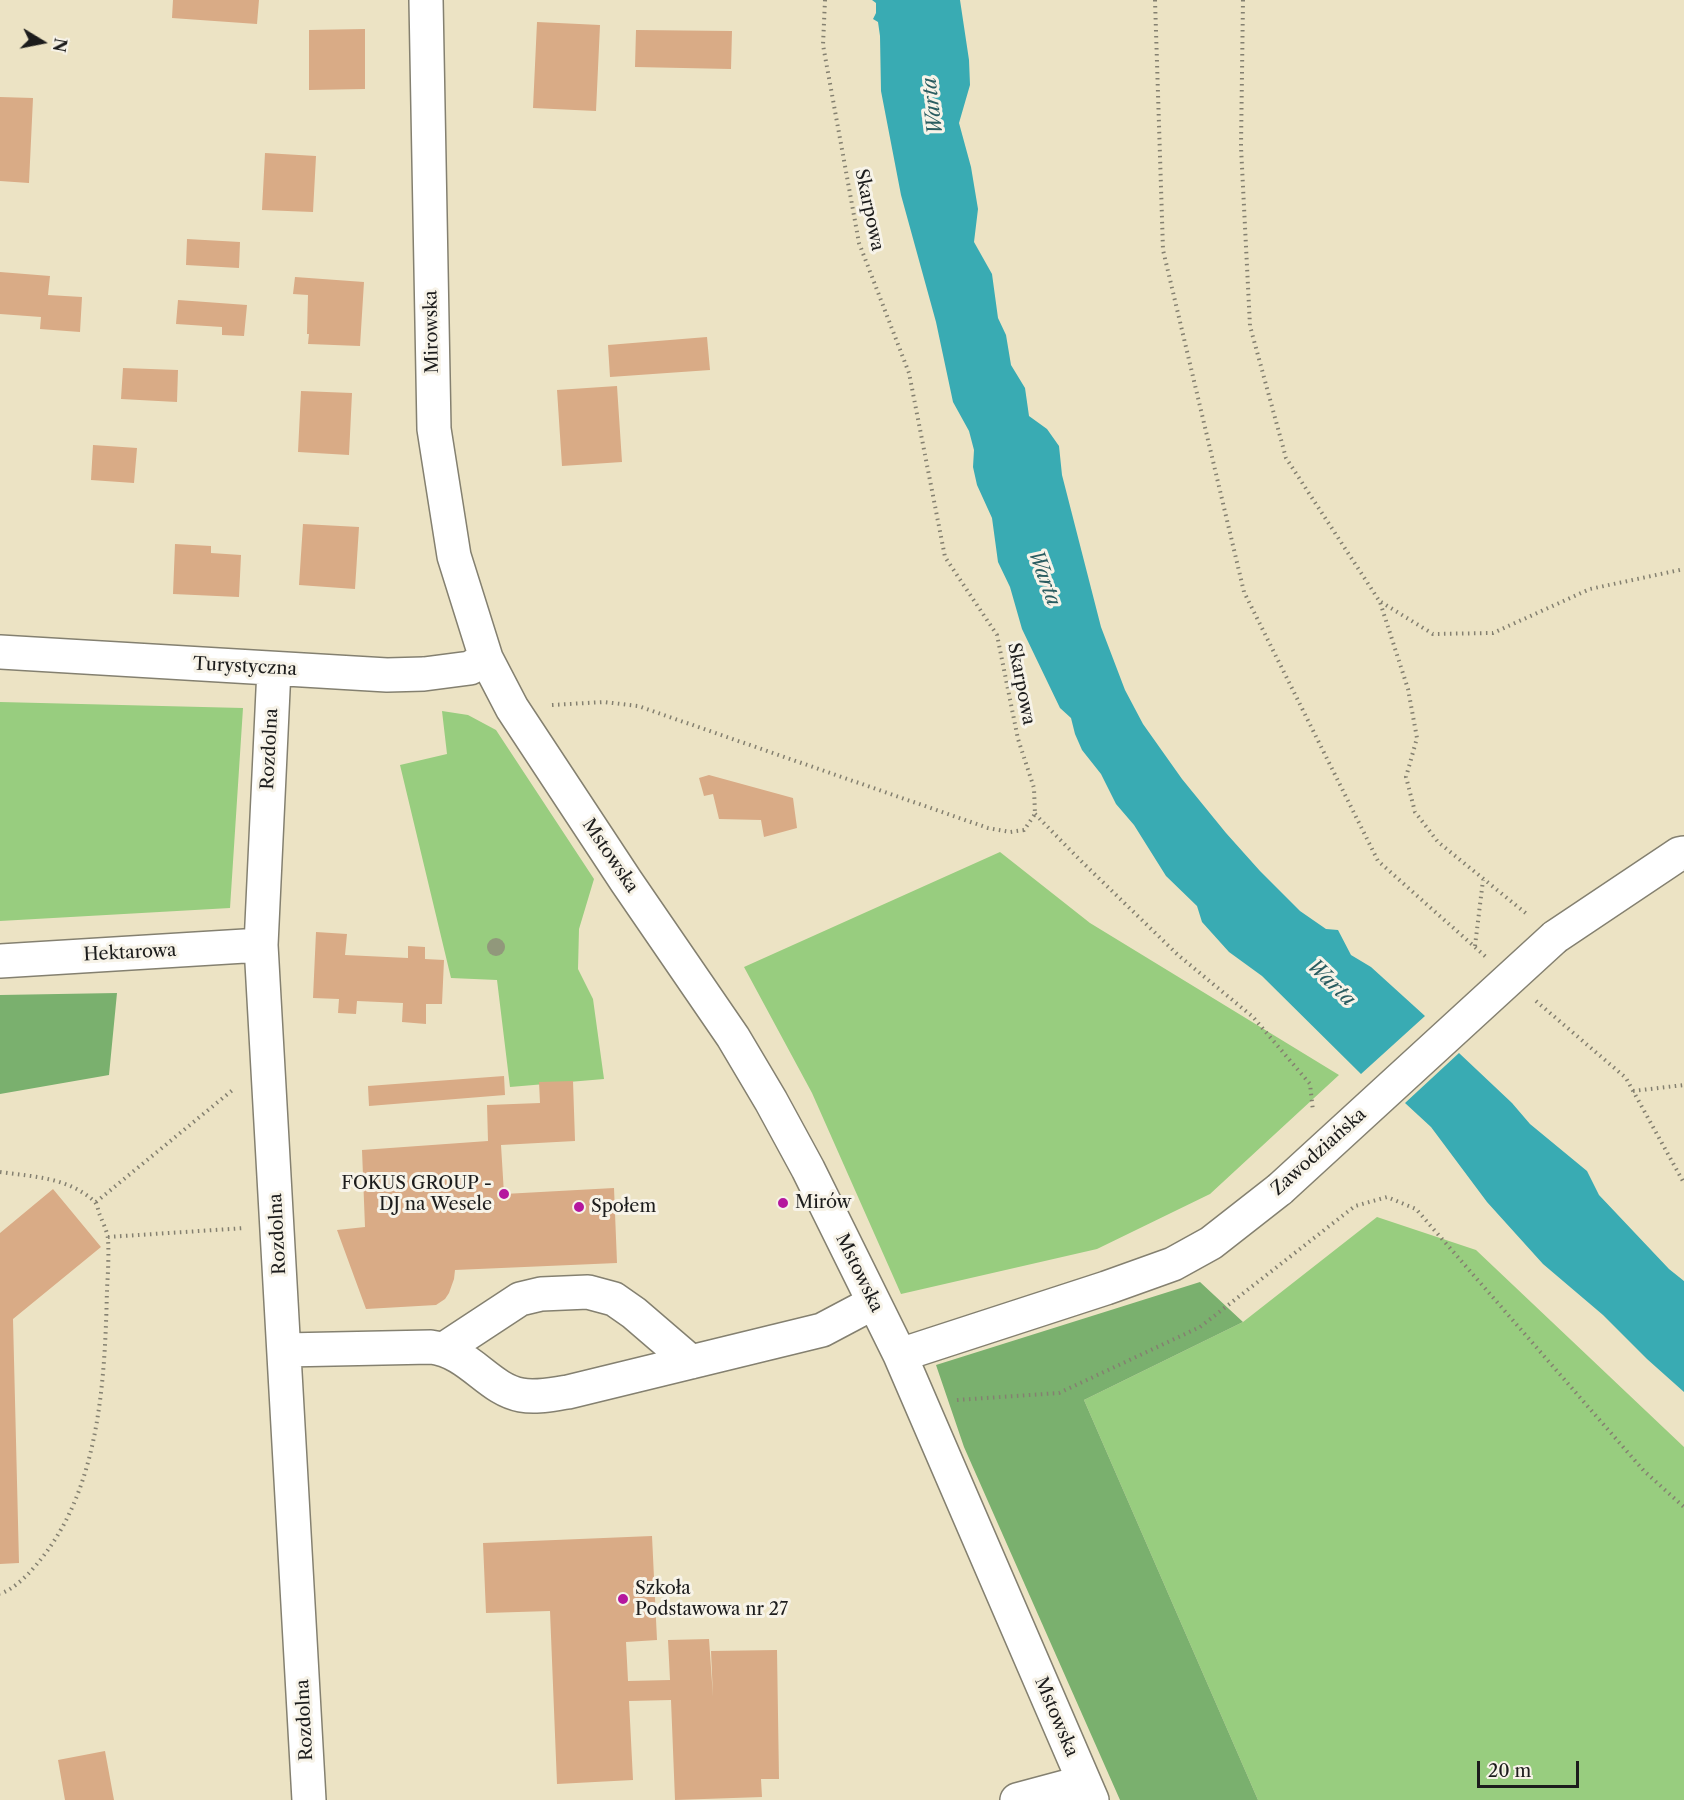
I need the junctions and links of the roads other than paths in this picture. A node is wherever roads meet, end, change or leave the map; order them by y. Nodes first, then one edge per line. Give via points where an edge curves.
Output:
1 (426, 0) edge
2 (0, 652) edge
3 (486, 658) junction
4 (274, 669) junction
5 (1684, 853) edge
6 (261, 945) junction
7 (0, 961) edge
8 (873, 1303) junction
9 (444, 1349) junction
10 (285, 1350) junction
11 (900, 1355) junction
12 (691, 1362) junction
13 (1088, 1791) edge
14 (309, 1800) edge
15 (1017, 1800) edge

1 - 3 street, Mirowska via 434,429 454,556
2 - 4 street, Turystyczna
3 - 4 street, Turystyczna via 470,668 424,674
3 - 8 street, Mstowska via 512,708 744,1055 808,1169
4 - 6 street, Rozdolna
5 - 11 street, Zawodziańska, bridge via 1556,937 1280,1189 1211,1243 1173,1264
6 - 7 street, Hektarowa
6 - 10 street, Rozdolna
8 - 11 street, Mstowska
8 - 12 street via 822,1330
9 - 10 street
9 - 12 street via 506,1390 522,1395 568,1392
9 - 12 street via 520,1299 588,1292 614,1299
10 - 14 street, Rozdolna
11 - 13 street, Mstowska
13 - 15 street

